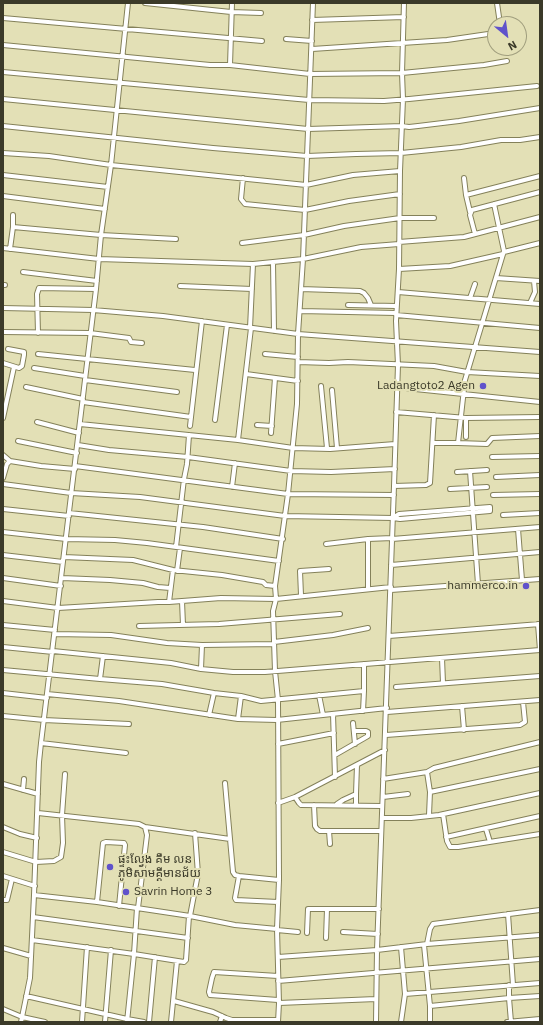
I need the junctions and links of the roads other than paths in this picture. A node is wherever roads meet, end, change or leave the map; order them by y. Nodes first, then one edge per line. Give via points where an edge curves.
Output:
1 (128, 3) edge
2 (145, 3) edge
3 (232, 3) edge
4 (313, 3) edge
5 (404, 3) edge
6 (497, 3) edge
7 (231, 12) junction
8 (261, 13) dead end
9 (499, 16) edge
10 (404, 17) junction
11 (3, 18) edge
12 (312, 20) junction
13 (124, 28) junction
14 (487, 34) edge
15 (230, 38) junction
16 (286, 39) dead end
17 (262, 41) dead end
18 (312, 41) junction
19 (403, 43) junction
20 (3, 45) edge
21 (312, 48) junction
22 (122, 56) junction
23 (507, 61) dead end
24 (230, 65) junction
25 (3, 72) edge
26 (402, 73) junction
27 (310, 74) junction
28 (119, 83) junction
29 (537, 86) dead end
30 (3, 98) edge
31 (403, 99) junction
32 (310, 100) junction
33 (540, 108) edge
34 (116, 110) junction
35 (3, 126) edge
36 (402, 126) junction
37 (308, 129) junction
38 (540, 137) edge
39 (113, 138) junction
40 (3, 153) edge
41 (401, 153) junction
42 (307, 156) junction
43 (110, 165) junction
44 (400, 171) junction
45 (3, 175) edge
46 (540, 176) edge
47 (243, 178) junction
48 (464, 178) dead end
49 (306, 184) junction
50 (108, 187) junction
51 (540, 192) edge
52 (400, 194) junction
53 (466, 194) junction
54 (3, 196) edge
55 (494, 204) junction
56 (105, 209) junction
57 (305, 210) junction
58 (470, 213) junction
59 (13, 214) dead end
60 (540, 217) edge
61 (400, 218) junction
62 (434, 218) dead end
63 (13, 226) junction
64 (500, 228) junction
65 (475, 234) junction
66 (101, 235) junction
67 (304, 235) junction
68 (176, 239) dead end
69 (242, 243) dead end
70 (400, 243) junction
71 (540, 243) edge
72 (3, 248) edge
73 (10, 249) junction
74 (503, 253) junction
75 (99, 259) junction
76 (303, 259) junction
77 (273, 262) junction
78 (253, 264) junction
79 (399, 269) junction
80 (23, 272) dead end
81 (496, 278) junction
82 (97, 281) junction
83 (534, 281) junction
84 (540, 281) edge
85 (475, 284) dead end
86 (540, 285) edge
87 (180, 286) dead end
88 (252, 288) junction
89 (96, 289) junction
90 (301, 289) junction
91 (398, 292) junction
92 (535, 292) junction
93 (470, 298) junction
94 (489, 300) junction
95 (530, 304) junction
96 (540, 304) edge
97 (348, 305) dead end
98 (371, 306) junction
99 (396, 306) junction
100 (3, 308) edge
101 (37, 309) junction
102 (93, 310) junction
103 (300, 311) junction
104 (396, 314) junction
105 (202, 322) junction
106 (483, 324) junction
107 (227, 325) junction
108 (250, 328) junction
109 (540, 328) edge
110 (274, 331) junction
111 (3, 332) edge
112 (38, 333) junction
113 (90, 333) junction
114 (298, 334) junction
115 (397, 342) junction
116 (142, 343) dead end
117 (475, 348) junction
118 (8, 349) dead end
119 (540, 352) edge
120 (38, 354) dead end
121 (265, 354) dead end
122 (88, 358) junction
123 (298, 359) junction
124 (3, 364) edge
125 (398, 365) junction
126 (14, 367) junction
127 (34, 368) dead end
128 (195, 370) junction
129 (467, 372) junction
130 (246, 374) junction
131 (540, 376) edge
132 (85, 378) junction
133 (275, 378) junction
134 (298, 381) junction
135 (321, 386) dead end
136 (396, 387) junction
137 (26, 388) dead end
138 (332, 390) dead end
139 (177, 392) dead end
140 (463, 394) junction
141 (83, 400) junction
142 (540, 402) edge
143 (4, 405) edge
144 (396, 412) junction
145 (434, 415) junction
146 (191, 416) junction
147 (540, 417) edge
148 (3, 418) edge
149 (461, 418) junction
150 (466, 418) junction
151 (214, 420) dead end
152 (37, 422) dead end
153 (80, 424) junction
154 (257, 425) dead end
155 (190, 426) dead end
156 (272, 426) junction
157 (271, 432) dead end
158 (79, 433) junction
159 (190, 435) junction
160 (540, 436) edge
161 (466, 437) dead end
162 (238, 440) junction
163 (18, 441) dead end
164 (458, 442) junction
165 (433, 443) junction
166 (396, 444) junction
167 (78, 445) junction
168 (293, 448) junction
169 (327, 448) junction
170 (337, 448) junction
171 (77, 453) junction
172 (3, 456) edge
173 (540, 456) edge
174 (188, 457) junction
175 (492, 457) dead end
176 (10, 461) junction
177 (235, 463) junction
178 (75, 467) junction
179 (395, 469) junction
180 (487, 470) dead end
181 (291, 471) junction
182 (470, 471) junction
183 (457, 472) dead end
184 (540, 475) edge
185 (496, 477) dead end
186 (3, 478) edge
187 (184, 479) junction
188 (3, 484) edge
189 (394, 486) junction
190 (232, 487) junction
191 (487, 487) dead end
192 (471, 488) junction
193 (450, 489) dead end
194 (71, 493) junction
195 (288, 494) junction
196 (540, 494) edge
197 (394, 495) junction
198 (493, 495) dead end
199 (182, 502) junction
200 (3, 509) edge
201 (472, 510) junction
202 (540, 513) edge
203 (69, 514) junction
204 (503, 515) dead end
205 (285, 516) junction
206 (393, 518) junction
207 (179, 525) junction
208 (540, 527) edge
209 (518, 529) junction
210 (3, 532) edge
211 (474, 532) junction
212 (392, 538) junction
213 (66, 539) junction
214 (282, 539) junction
215 (368, 539) junction
216 (326, 544) dead end
217 (178, 548) junction
218 (540, 552) edge
219 (520, 554) junction
220 (3, 555) edge
221 (64, 557) junction
222 (476, 558) junction
223 (279, 561) junction
224 (64, 562) junction
225 (391, 565) junction
226 (329, 569) dead end
227 (175, 570) junction
228 (3, 578) edge
229 (62, 578) junction
230 (540, 579) edge
231 (522, 580) junction
232 (478, 584) junction
233 (61, 586) junction
234 (276, 586) junction
235 (170, 588) junction
236 (368, 588) junction
237 (391, 589) junction
238 (301, 596) junction
239 (276, 598) junction
240 (3, 601) edge
241 (182, 601) junction
242 (169, 602) junction
243 (58, 608) junction
244 (340, 614) dead end
245 (274, 619) junction
246 (539, 624) edge
247 (3, 625) edge
248 (183, 625) junction
249 (139, 626) dead end
250 (368, 628) dead end
251 (55, 632) junction
252 (388, 636) junction
253 (274, 643) junction
254 (202, 645) junction
255 (3, 647) edge
256 (540, 650) edge
257 (53, 652) junction
258 (103, 656) junction
259 (442, 658) junction
260 (387, 663) junction
261 (364, 664) junction
262 (201, 669) junction
263 (3, 670) edge
264 (275, 671) junction
265 (50, 674) junction
266 (540, 676) edge
267 (100, 679) junction
268 (443, 684) junction
269 (396, 687) dead end
270 (364, 691) junction
271 (3, 693) edge
272 (214, 693) junction
273 (319, 695) junction
274 (47, 696) junction
275 (241, 696) junction
276 (278, 700) junction
277 (540, 700) edge
278 (523, 702) junction
279 (462, 706) junction
280 (387, 710) junction
281 (363, 711) junction
282 (323, 714) junction
283 (333, 714) junction
284 (209, 715) junction
285 (3, 716) edge
286 (238, 719) junction
287 (44, 720) junction
288 (277, 720) junction
289 (354, 723) dead end
290 (129, 724) dead end
291 (464, 730) junction
292 (354, 731) junction
293 (334, 733) junction
294 (386, 735) junction
295 (540, 742) edge
296 (41, 743) junction
297 (278, 744) junction
298 (355, 744) junction
299 (385, 750) junction
300 (126, 753) dead end
301 (335, 755) junction
302 (357, 765) junction
303 (540, 769) edge
304 (427, 772) junction
305 (65, 774) dead end
306 (335, 777) junction
307 (383, 779) junction
308 (24, 780) dead end
309 (225, 783) dead end
310 (3, 784) edge
311 (23, 790) junction
312 (430, 792) junction
313 (540, 793) edge
314 (38, 794) junction
315 (356, 794) junction
316 (408, 794) dead end
317 (295, 797) junction
318 (382, 797) junction
319 (278, 803) junction
320 (338, 804) junction
321 (314, 805) junction
322 (356, 805) junction
323 (382, 806) junction
324 (38, 813) junction
325 (443, 814) junction
326 (62, 816) junction
327 (429, 816) junction
328 (540, 816) edge
329 (382, 818) junction
330 (3, 827) edge
331 (145, 827) junction
332 (486, 828) junction
333 (329, 831) junction
334 (382, 831) junction
335 (195, 833) junction
336 (540, 834) edge
337 (446, 837) junction
338 (37, 838) junction
339 (230, 839) junction
340 (490, 842) junction
341 (330, 844) dead end
342 (3, 852) edge
343 (36, 862) junction
344 (3, 876) edge
345 (238, 876) junction
346 (12, 879) junction
347 (279, 880) junction
348 (35, 886) junction
349 (34, 895) junction
350 (3, 900) edge
351 (97, 902) junction
352 (278, 902) junction
353 (119, 906) junction
354 (138, 908) junction
355 (327, 909) junction
356 (379, 909) junction
357 (540, 910) edge
358 (508, 914) junction
359 (189, 916) junction
360 (33, 917) junction
361 (277, 930) junction
362 (136, 931) junction
363 (298, 932) dead end
364 (343, 932) dead end
365 (306, 933) dead end
366 (378, 934) junction
367 (540, 935) edge
368 (510, 937) junction
369 (188, 938) junction
370 (326, 938) dead end
371 (32, 940) junction
372 (425, 944) junction
373 (87, 947) junction
374 (401, 947) junction
375 (3, 948) edge
376 (110, 950) junction
377 (377, 950) junction
378 (134, 954) junction
379 (31, 956) junction
380 (155, 957) junction
381 (278, 957) junction
382 (540, 958) edge
383 (178, 961) junction
384 (511, 961) junction
385 (426, 968) junction
386 (404, 970) junction
387 (377, 973) junction
388 (278, 976) junction
389 (278, 981) junction
390 (540, 983) edge
391 (511, 985) junction
392 (429, 992) junction
393 (405, 994) junction
394 (26, 996) junction
395 (540, 996) edge
396 (510, 998) junction
397 (376, 999) junction
398 (174, 1001) junction
399 (278, 1001) junction
400 (430, 1006) junction
401 (3, 1009) edge
402 (83, 1009) junction
403 (105, 1014) junction
404 (222, 1016) junction
405 (22, 1017) junction
406 (540, 1019) edge
407 (127, 1021) edge
408 (278, 1021) edge
409 (21, 1022) edge
410 (45, 1022) edge
411 (82, 1022) edge
412 (105, 1022) edge
413 (144, 1022) edge
414 (149, 1022) edge
415 (172, 1022) edge
416 (220, 1022) edge
417 (376, 1022) edge
418 (401, 1022) edge
419 (430, 1022) edge
420 (507, 1022) edge
421 (511, 1022) edge

1 - 13 street
2 - 7 street
3 - 7 street
4 - 12 street
5 - 10 street
6 - 9 street
7 - 8 street
7 - 15 street
10 - 12 street
10 - 19 street
11 - 13 street
12 - 18 street
13 - 15 street
13 - 22 street
14 - 19 street
15 - 17 street
15 - 24 street
16 - 18 street
18 - 21 street
19 - 21 street
19 - 26 street
20 - 22 street
21 - 27 street
22 - 24 street
22 - 28 street
23 - 26 street via 484,66
24 - 27 street
25 - 28 street
26 - 27 street
26 - 31 street
27 - 32 street
28 - 32 street
28 - 34 street
29 - 31 street
30 - 34 street
31 - 32 street
31 - 36 street
32 - 37 street
33 - 36 street via 453,122
34 - 37 street
34 - 39 street
35 - 39 street
36 - 37 street
36 - 41 street
37 - 42 street
38 - 41 street
39 - 42 street
39 - 43 street
40 - 43 street via 49,156
41 - 42 street
41 - 44 street
42 - 49 street
43 - 47 street
43 - 50 street
44 - 49 street via 353,175
44 - 52 street
45 - 50 street
46 - 53 street
47 - 49 street
47 - 57 street via 242,199 245,204
48 - 53 street
49 - 57 street
50 - 56 street
51 - 55 street
52 - 57 street
52 - 61 street
53 - 58 street
54 - 56 street
55 - 58 street via 473,209
55 - 64 street
56 - 66 street
57 - 67 street
58 - 65 street
59 - 63 street
60 - 64 street
61 - 62 street
61 - 67 street
61 - 70 street
63 - 66 street
63 - 73 street
64 - 65 street
64 - 74 street
65 - 70 street
66 - 68 street
66 - 75 street
67 - 69 street
67 - 76 street
70 - 76 street via 361,247
70 - 79 street
71 - 74 street
72 - 73 street
73 - 75 street
74 - 79 street via 450,266
74 - 81 street
75 - 78 street
75 - 82 street
76 - 77 street
76 - 90 street
77 - 78 street
77 - 110 street
78 - 88 street
79 - 91 street
80 - 82 street
81 - 83 street
81 - 94 street
82 - 89 street
83 - 84 street
83 - 92 street
85 - 93 street
86 - 92 street
87 - 88 street
88 - 108 street
89 - 101 street via 40,288 37,294
89 - 102 street
90 - 98 street via 360,291 368,298
90 - 103 street
91 - 93 street
91 - 99 street
92 - 95 street
93 - 94 street
94 - 95 street
94 - 106 street
95 - 96 street
97 - 98 street
98 - 99 street
99 - 104 street
100 - 101 street
101 - 102 street
101 - 112 street
102 - 105 street
102 - 113 street
103 - 104 street
103 - 114 street
104 - 106 street
104 - 115 street
105 - 107 street
105 - 128 street
106 - 109 street
106 - 117 street
107 - 108 street
107 - 151 street
108 - 110 street
108 - 130 street
110 - 114 street
111 - 112 street
112 - 113 street
113 - 116 street via 129,338 131,342
113 - 122 street
114 - 115 street
114 - 123 street
115 - 117 street
115 - 125 street
117 - 119 street
117 - 129 street
118 - 126 street via 25,353 21,368
120 - 122 street
121 - 123 street
122 - 128 street
122 - 132 street
123 - 125 street via 329,363
123 - 134 street
124 - 126 street
125 - 129 street via 434,366
125 - 136 street
126 - 143 street
127 - 132 street
128 - 146 street
129 - 131 street
129 - 140 street
130 - 133 street
130 - 162 street
132 - 139 street
132 - 141 street
133 - 134 street
133 - 156 street
134 - 168 street
135 - 169 street
136 - 140 street
136 - 144 street
137 - 141 street
138 - 170 street
140 - 142 street
140 - 149 street
141 - 146 street
141 - 153 street
143 - 148 street
144 - 145 street
144 - 166 street
145 - 149 street
145 - 165 street
146 - 155 street
147 - 150 street
149 - 150 street
149 - 164 street
150 - 161 street
152 - 158 street
153 - 158 street
153 - 159 street
154 - 156 street
156 - 157 street
158 - 167 street
159 - 162 street
159 - 174 street
160 - 164 street via 492,438 487,444
162 - 168 street
163 - 171 street
164 - 165 street
165 - 189 street via 430,484
166 - 170 street
166 - 179 street
167 - 171 street
167 - 174 street
168 - 169 street
168 - 181 street
169 - 170 street
171 - 178 street
172 - 176 street
173 - 175 street
174 - 177 street
174 - 187 street
176 - 178 street via 28,465
176 - 186 street
177 - 181 street
177 - 190 street
178 - 187 street
178 - 194 street
179 - 181 street
179 - 189 street
180 - 182 street
181 - 195 street
182 - 183 street
182 - 192 street
184 - 185 street
187 - 190 street
187 - 199 street
188 - 194 street
189 - 197 street
190 - 195 street
191 - 192 street
192 - 193 street
192 - 201 street
194 - 199 street
194 - 203 street
195 - 197 street
195 - 205 street
196 - 198 street
197 - 206 street
199 - 205 street
199 - 207 street
200 - 203 street
201 - 206 street
201 - 211 street
202 - 204 street
203 - 207 street
203 - 213 street
205 - 206 street
205 - 214 street
206 - 212 street
207 - 214 street
207 - 217 street
208 - 209 street
209 - 211 street
209 - 219 street
210 - 213 street
211 - 212 street
211 - 222 street
212 - 215 street
212 - 225 street
213 - 217 street via 115,540
213 - 221 street
214 - 223 street
215 - 216 street
215 - 236 street
217 - 223 street
217 - 227 street
218 - 219 street
219 - 222 street
219 - 231 street
220 - 224 street
221 - 224 street
221 - 227 street via 133,560
222 - 225 street
222 - 232 street
223 - 234 street
224 - 229 street
225 - 237 street
226 - 238 street via 300,571
227 - 234 street via 222,575
227 - 235 street
228 - 233 street
229 - 233 street
229 - 235 street via 137,582
230 - 231 street
231 - 232 street
232 - 237 street
233 - 243 street
234 - 239 street
235 - 242 street
236 - 237 street
236 - 238 street
237 - 252 street
238 - 239 street
239 - 241 street
239 - 245 street
240 - 243 street
241 - 242 street
241 - 248 street
242 - 243 street
243 - 251 street
244 - 245 street
245 - 248 street
245 - 253 street
246 - 252 street
246 - 256 street
247 - 251 street
248 - 249 street
250 - 253 street
251 - 254 street
251 - 257 street
252 - 260 street
253 - 254 street
253 - 264 street
254 - 262 street
255 - 257 street
256 - 259 street
257 - 258 street
257 - 265 street
258 - 262 street
258 - 267 street
259 - 260 street
259 - 268 street
260 - 261 street
260 - 280 street
261 - 264 street
261 - 270 street
262 - 264 street via 233,672
263 - 265 street
264 - 276 street
265 - 267 street
265 - 274 street
266 - 268 street
267 - 272 street via 162,684
268 - 269 street
270 - 273 street
270 - 281 street
271 - 274 street
272 - 275 street
272 - 284 street
273 - 276 street
273 - 282 street
274 - 284 street via 119,701
274 - 287 street
275 - 276 street via 256,701
275 - 286 street
276 - 288 street
277 - 278 street
278 - 279 street
278 - 291 street via 524,724
279 - 280 street
279 - 291 street
280 - 281 street
280 - 294 street
281 - 283 street
282 - 283 street
282 - 288 street
283 - 293 street
284 - 286 street
285 - 287 street
286 - 288 street
287 - 290 street
287 - 296 street
288 - 297 street
289 - 292 street
291 - 294 street
292 - 298 street
292 - 298 street via 366,731 368,734
293 - 297 street
293 - 301 street
294 - 299 street
295 - 304 street via 434,768
296 - 300 street
296 - 314 street
297 - 319 street
298 - 301 street
299 - 302 street
299 - 307 street
301 - 306 street
302 - 306 street
302 - 315 street
303 - 312 street
304 - 307 street
304 - 312 street
305 - 326 street
306 - 317 street
307 - 318 street
308 - 311 street
309 - 339 street
310 - 311 street
311 - 314 street
312 - 327 street
313 - 325 street
314 - 324 street
315 - 320 street
315 - 322 street
316 - 318 street
317 - 319 street
317 - 321 street via 301,805
318 - 323 street
319 - 347 street
320 - 321 street
320 - 322 street
321 - 333 street via 315,826 320,831
322 - 323 street
323 - 329 street
324 - 326 street
324 - 338 street
325 - 327 street
325 - 337 street
326 - 331 street via 139,824
326 - 343 street via 61,857 54,861
327 - 329 street
328 - 332 street
329 - 334 street
330 - 338 street
331 - 335 street
331 - 354 street via 147,835
332 - 337 street
332 - 340 street
333 - 334 street
333 - 341 street
334 - 356 street
335 - 339 street
335 - 359 street via 198,874
336 - 340 street
337 - 340 street via 448,846 453,848
338 - 343 street
339 - 345 street via 233,872
342 - 343 street
343 - 348 street
344 - 346 street
345 - 347 street
345 - 352 street via 236,900
346 - 348 street
346 - 350 street via 7,900
347 - 352 street
348 - 349 street
349 - 351 street
349 - 360 street
351 - 353 street
351 - 353 street via 103,843 124,843
352 - 361 street
353 - 354 street
354 - 359 street
354 - 362 street
355 - 356 street
355 - 365 street via 308,909
355 - 370 street
356 - 366 street
357 - 358 street
358 - 368 street
358 - 372 street via 433,924
359 - 361 street
359 - 369 street
360 - 362 street
360 - 371 street
361 - 363 street
361 - 381 street
362 - 369 street
362 - 378 street
364 - 366 street
366 - 377 street
367 - 368 street
368 - 372 street
368 - 384 street
369 - 383 street via 186,960
371 - 373 street
371 - 379 street
372 - 374 street
372 - 385 street
373 - 376 street
373 - 402 street
374 - 377 street
374 - 386 street
375 - 379 street
376 - 378 street
376 - 403 street
377 - 381 street
377 - 387 street
378 - 380 street
378 - 407 street
379 - 394 street
380 - 383 street
380 - 414 street
381 - 388 street
382 - 384 street
383 - 398 street
384 - 385 street
384 - 391 street
385 - 386 street
385 - 392 street
386 - 387 street
386 - 393 street
387 - 389 street
387 - 397 street
388 - 389 street
388 - 399 street via 214,972 209,992 210,995
389 - 399 street
390 - 391 street
391 - 392 street
391 - 396 street
392 - 393 street
392 - 400 street
393 - 418 street
394 - 402 street
394 - 405 street
395 - 396 street
396 - 400 street
396 - 421 street
397 - 399 street
397 - 417 street
398 - 404 street
398 - 415 street
399 - 408 street
400 - 419 street
401 - 405 street
402 - 403 street
402 - 411 street
403 - 407 street
403 - 412 street
404 - 408 street via 232,1020
404 - 416 street
405 - 409 street
405 - 410 street
406 - 421 street
407 - 413 street
420 - 421 street

